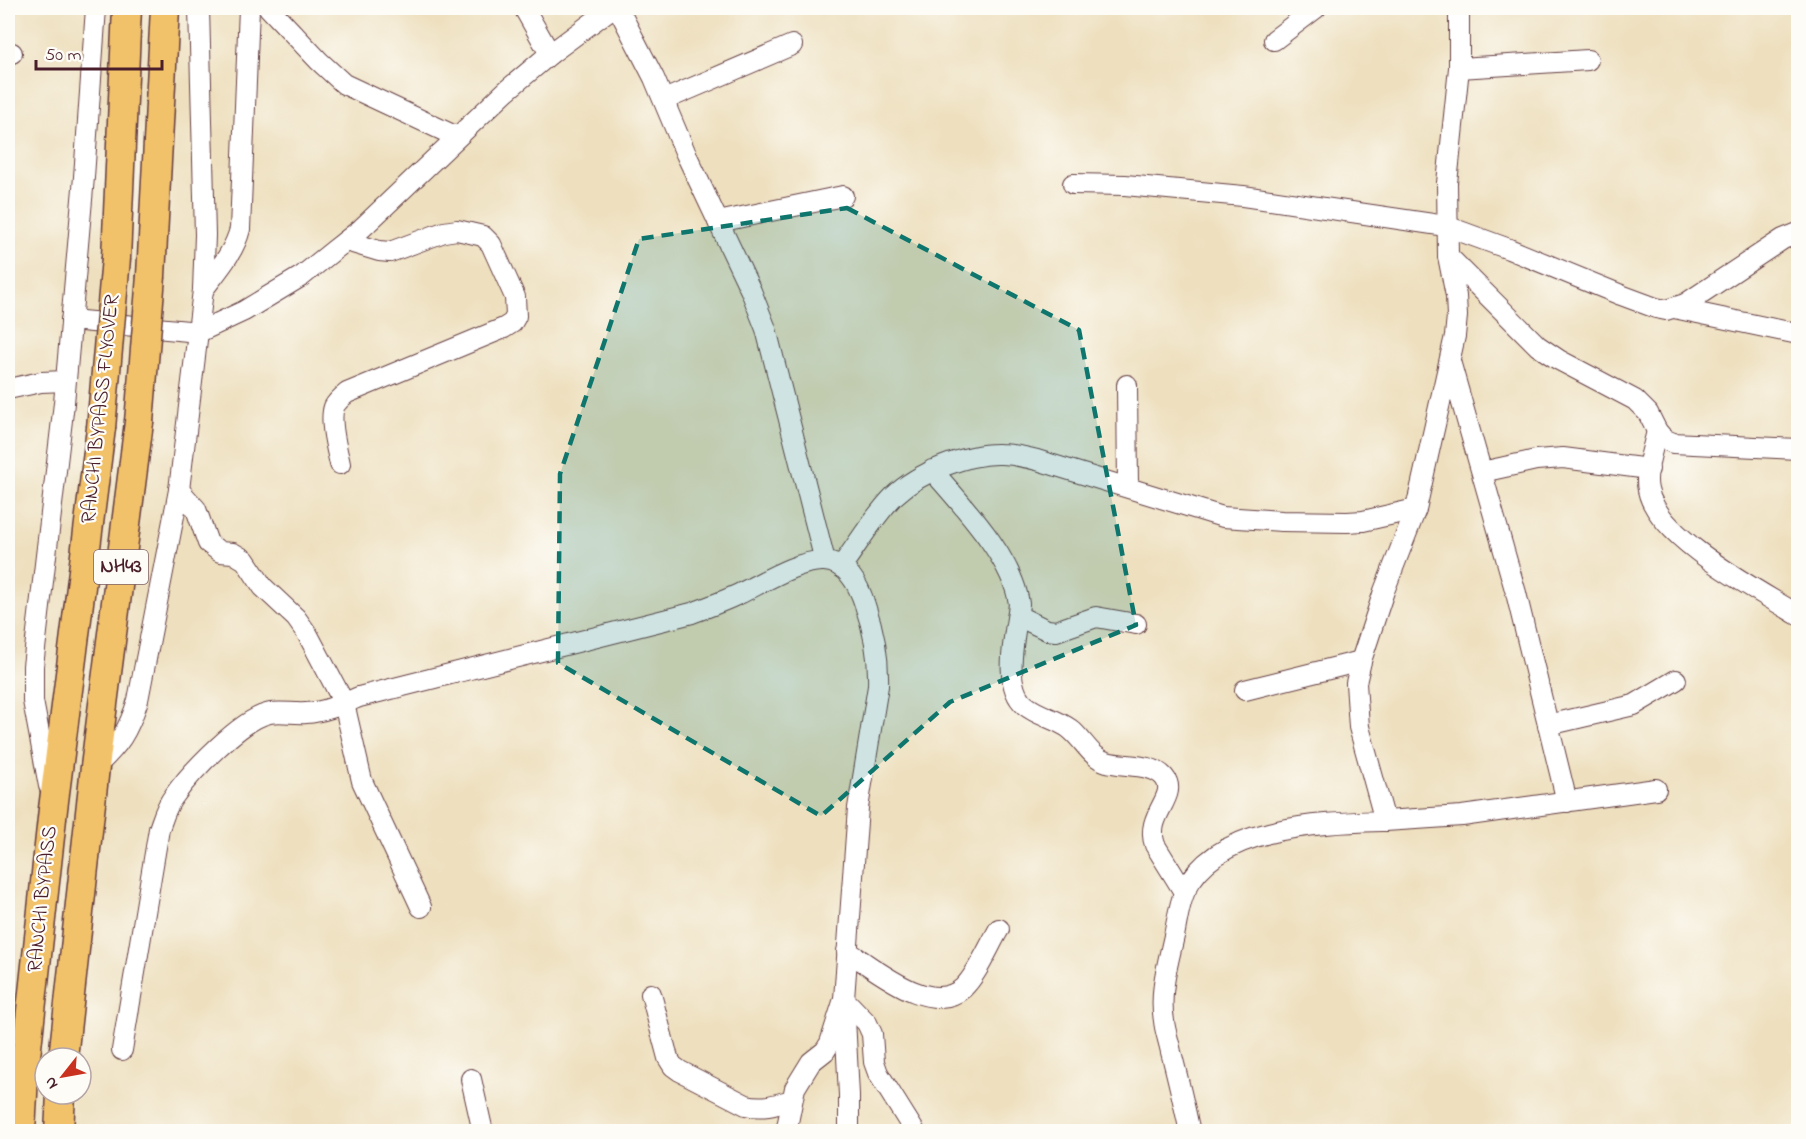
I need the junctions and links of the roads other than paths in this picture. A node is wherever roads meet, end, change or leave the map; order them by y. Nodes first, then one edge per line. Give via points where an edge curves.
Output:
1 (96, 8) edge
2 (127, 8) edge
3 (165, 8) edge
4 (199, 8) edge
5 (249, 8) edge
6 (269, 8) edge
7 (524, 8) edge
8 (612, 8) edge
9 (618, 8) edge
10 (1316, 8) edge
11 (1459, 8) edge
12 (1274, 40) dead end
13 (792, 45) dead end
14 (550, 54) junction
15 (1588, 60) dead end
16 (1459, 68) junction
17 (664, 100) junction
18 (457, 137) junction
19 (1074, 184) dead end
20 (843, 196) dead end
21 (718, 222) junction
22 (1446, 226) junction
23 (1798, 233) edge
24 (346, 241) junction
25 (1448, 256) junction
26 (203, 290) junction
27 (1674, 308) junction
28 (71, 320) junction
29 (199, 332) junction
30 (1798, 334) edge
31 (1449, 360) junction
32 (65, 381) junction
33 (1128, 385) dead end
34 (8, 389) edge
35 (1657, 431) junction
36 (1798, 448) edge
37 (339, 464) dead end
38 (1649, 469) junction
39 (932, 470) junction
40 (1482, 472) junction
41 (1128, 487) junction
42 (179, 490) junction
43 (1416, 509) junction
44 (833, 564) junction
45 (1798, 615) edge
46 (1017, 616) junction
47 (1136, 624) dead end
48 (1361, 661) junction
49 (1676, 680) dead end
50 (1245, 690) dead end
51 (344, 703) junction
52 (1548, 725) junction
53 (95, 767) junction
54 (1656, 789) dead end
55 (1566, 802) junction
56 (53, 809) junction
57 (1385, 821) junction
58 (1184, 892) junction
59 (421, 908) dead end
60 (999, 929) dead end
61 (848, 951) junction
62 (651, 994) dead end
63 (844, 999) junction
64 (64, 1046) edge
65 (122, 1050) dead end
66 (471, 1079) dead end
67 (792, 1100) junction
68 (60, 1106) edge
69 (8, 1111) edge
70 (15, 1131) edge
71 (21, 1131) edge
72 (59, 1131) edge
73 (483, 1131) edge
74 (786, 1131) edge
75 (849, 1131) edge
76 (915, 1131) edge
77 (1190, 1131) edge

1 - 28 street
2 - 56 highway, RANCHI BYPASS FLYOVER / NH43, bridge via 117,258 101,428
3 - 53 highway, RANCHI BYPASS FLYOVER / NH43, bridge via 139,422
4 - 26 street
5 - 26 street via 240,230 231,252
6 - 18 street via 344,84
7 - 14 street
8 - 14 street
9 - 17 street
10 - 12 street
11 - 16 street
13 - 17 street
14 - 18 street
15 - 16 street
16 - 22 street
17 - 21 street
18 - 24 street
19 - 22 street via 1243,196
20 - 21 street
21 - 44 street via 766,329
22 - 25 street
22 - 27 street via 1656,308
23 - 27 street
24 - 29 street via 302,276 244,312
24 - 37 street via 390,252 444,232 457,230 483,236 491,244 517,307 512,323 504,328 338,400 333,419
25 - 31 street via 1457,316
25 - 35 street via 1538,346 1635,400 1648,413
26 - 29 street
27 - 30 street
28 - 29 street
28 - 32 street
29 - 42 street
31 - 40 street
31 - 43 street
32 - 34 street
32 - 56 street via 33,666 33,701
33 - 41 street
35 - 36 street via 1664,439 1683,445
35 - 38 street
38 - 40 street via 1563,458
38 - 45 street via 1650,498 1672,528 1705,558
39 - 41 street via 981,456 1018,455
39 - 44 street via 894,497
39 - 46 street via 975,521 1007,568 1018,594
40 - 52 street
41 - 43 street via 1198,511 1241,520 1363,521
42 - 51 street via 196,509 208,543 220,552 240,556 267,592 302,626
42 - 53 street via 131,724 116,748
43 - 48 street
44 - 51 street via 804,564 692,613
44 - 61 street via 854,579 864,600 879,667 858,808
46 - 47 street via 1056,631 1096,617
46 - 58 street via 1012,682 1025,705 1062,723 1100,760 1149,769 1166,778 1167,795 1153,822 1152,836
48 - 50 street
48 - 57 street via 1356,683 1359,727
49 - 52 street via 1634,705
51 - 59 street via 362,781
51 - 65 street via 308,713 269,713 251,720 220,744 173,796 159,829
52 - 55 street
53 - 64 highway, RANCHI BYPASS / NH43
54 - 55 street
55 - 57 street via 1462,816
56 - 71 highway, RANCHI BYPASS / NH43
57 - 58 street via 1316,825 1240,842 1215,855
58 - 77 street via 1166,970 1163,1012
60 - 61 street via 970,980 944,998 914,992
61 - 63 street
62 - 67 street via 673,1066 746,1105 770,1107
63 - 67 street via 830,1043 811,1062
63 - 75 street
63 - 76 street via 867,1023 878,1073
66 - 73 street
67 - 74 street
68 - 72 highway
69 - 70 street

